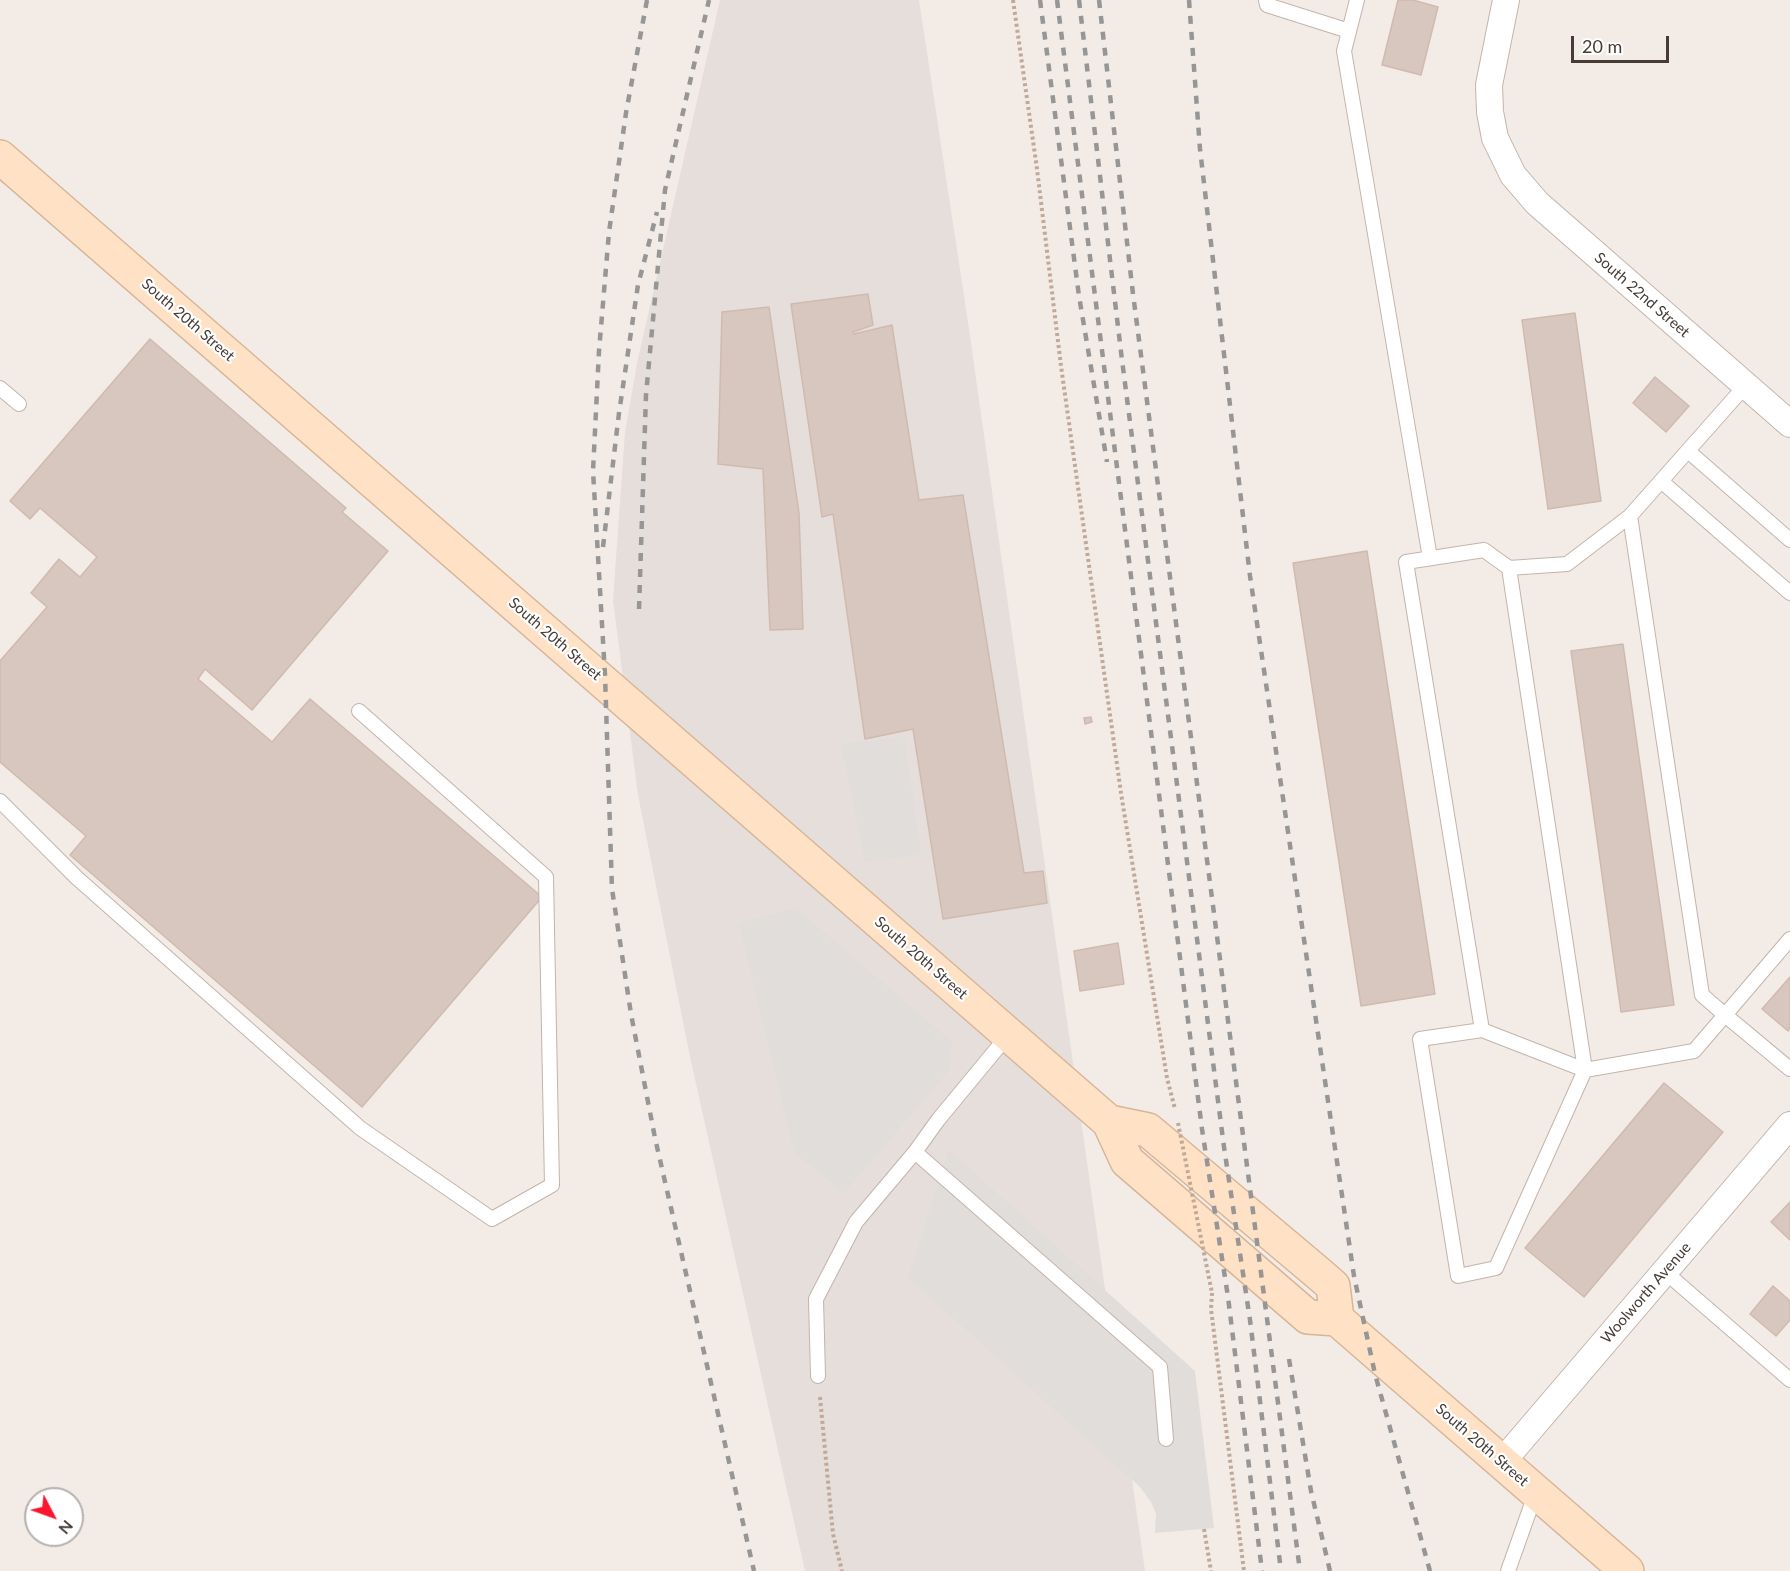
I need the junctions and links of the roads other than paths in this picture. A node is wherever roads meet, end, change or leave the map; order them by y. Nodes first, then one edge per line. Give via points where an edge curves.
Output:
1 (1266, 0) edge
2 (1357, 0) edge
3 (1506, 0) edge
4 (1349, 31) junction
5 (0, 157) edge
6 (1746, 386) junction
7 (0, 388) edge
8 (19, 404) dead end
9 (1790, 424) edge
10 (1688, 451) junction
11 (1661, 481) junction
12 (1630, 516) junction
13 (1790, 540) edge
14 (1430, 558) junction
15 (1509, 568) junction
16 (1790, 593) edge
17 (359, 711) dead end
18 (0, 801) edge
19 (1790, 939) edge
20 (1725, 1015) junction
21 (1482, 1030) junction
22 (1009, 1034) junction
23 (1790, 1069) edge
24 (1585, 1070) junction
25 (1790, 1125) edge
26 (915, 1152) junction
27 (1664, 1271) junction
28 (818, 1376) road end
29 (1790, 1380) edge
30 (1166, 1439) dead end
31 (1502, 1462) junction
32 (1536, 1492) junction
33 (1508, 1571) edge
34 (1627, 1571) edge

1 - 4 lane via 1267,5
2 - 4 lane
3 - 6 street, South 22nd Street via 1489,85 1490,112 1496,138 1513,175 1537,203
4 - 14 lane via 1344,51
5 - 22 street, South 20th Street
6 - 9 street, South 22nd Street
6 - 10 lane
7 - 8 lane
10 - 11 lane
10 - 13 lane
11 - 12 lane
11 - 16 lane
12 - 15 lane via 1568,564
12 - 20 lane via 1702,995
14 - 15 lane via 1484,550
14 - 21 lane via 1406,562
15 - 24 lane
17 - 18 lane via 546,877 552,1185 492,1219 360,1128 77,878
19 - 20 lane
20 - 23 lane
20 - 24 lane via 1694,1052
21 - 24 lane
21 - 24 lane via 1420,1039 1458,1276 1496,1268
22 - 26 lane
22 - 31 street, South 20th Street via 1109,1122 1148,1130 1333,1286 1337,1319
25 - 27 street, Woolworth Avenue
26 - 28 lane via 856,1222 816,1299
26 - 30 lane via 1160,1367
27 - 29 lane
27 - 31 street, Woolworth Avenue
31 - 32 street, South 20th Street
32 - 33 lane
32 - 34 street, South 20th Street

